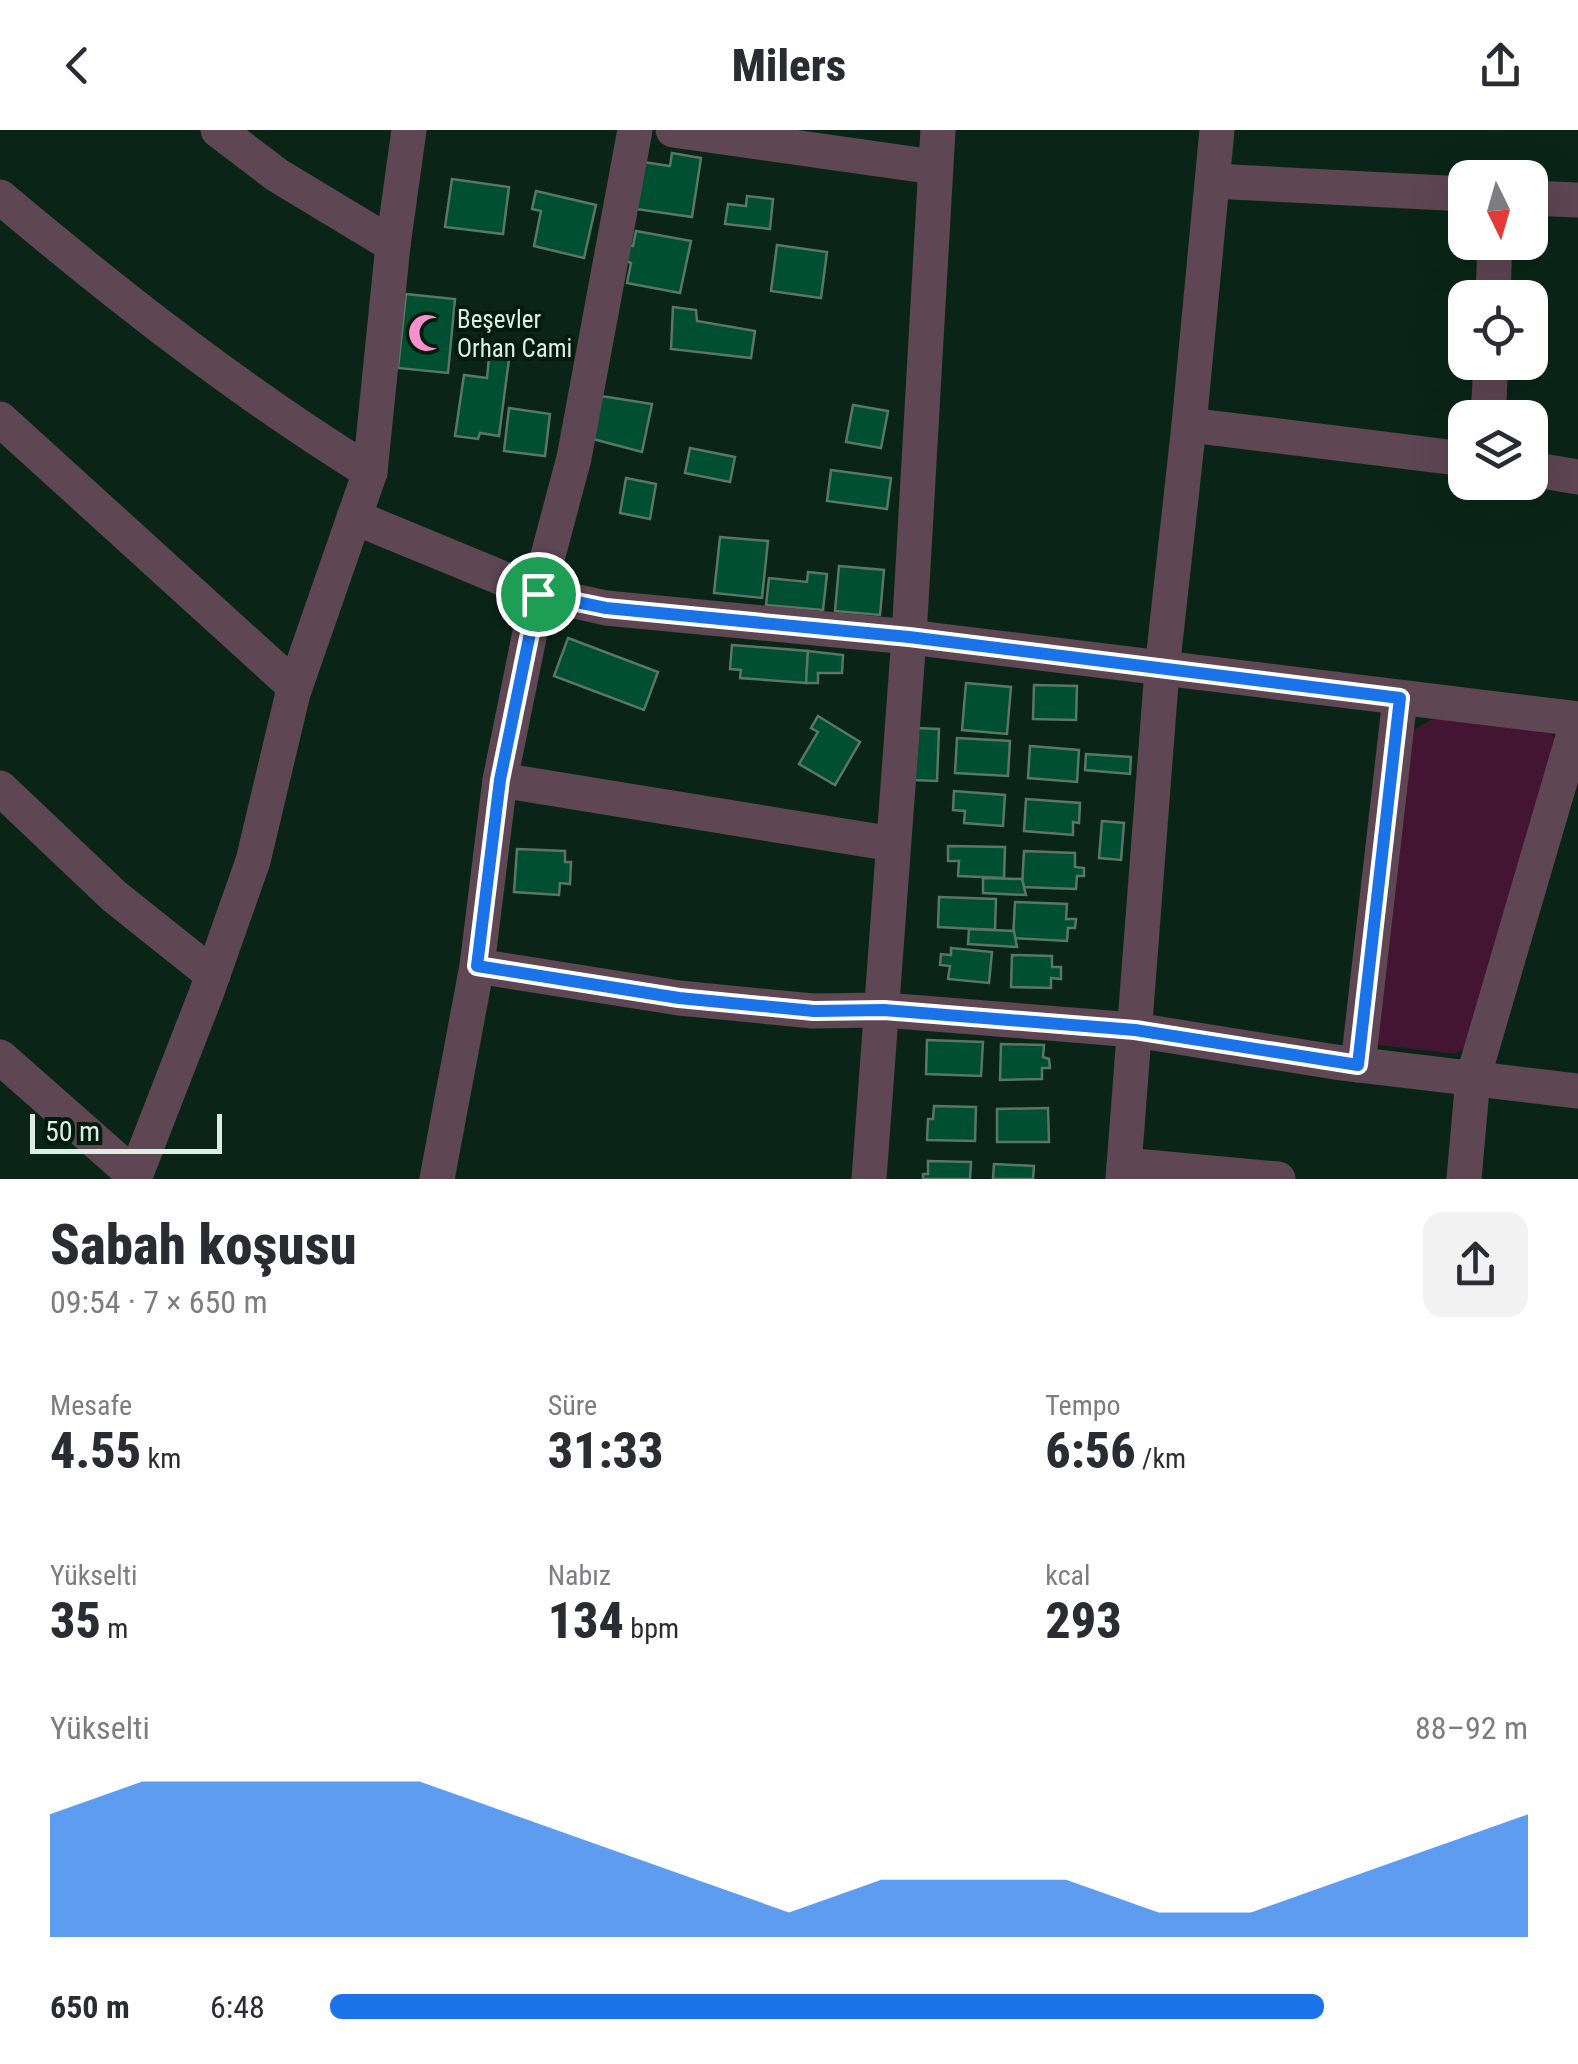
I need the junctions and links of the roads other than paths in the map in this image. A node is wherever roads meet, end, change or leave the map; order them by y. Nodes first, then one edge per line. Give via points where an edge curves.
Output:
1 (218, 130) edge
2 (409, 130) edge
3 (635, 130) edge
4 (673, 130) edge
5 (938, 130) edge
6 (1217, 130) edge
7 (934, 168) junction
8 (1213, 181) junction
9 (1448, 193) edge
10 (0, 197) edge
11 (1548, 199) edge
12 (1578, 200) edge
13 (393, 244) junction
14 (0, 419) edge
15 (1190, 425) junction
16 (1448, 457) edge
17 (1548, 471) edge
18 (370, 472) junction
19 (1578, 476) edge
20 (354, 517) junction
21 (538, 594) junction
22 (909, 637) junction
23 (1162, 670) junction
24 (295, 687) junction
25 (1400, 698) junction
26 (1578, 720) edge
27 (500, 780) junction
28 (0, 788) edge
29 (893, 844) junction
30 (477, 966) junction
31 (213, 975) junction
32 (884, 1010) junction
33 (1135, 1030) junction
34 (0, 1057) edge
35 (1358, 1065) junction
36 (1474, 1078) junction
37 (1578, 1091) edge
38 (1123, 1172) edge
39 (134, 1178) edge
40 (438, 1179) edge
41 (869, 1179) edge
42 (1278, 1179) edge
43 (1464, 1179) edge

1 - 13 street
2 - 13 street
3 - 21 street via 574,458
4 - 7 street
5 - 7 street
6 - 8 street
7 - 22 street
8 - 9 street
8 - 15 street
10 - 18 street via 173,336
11 - 12 street
13 - 18 street
14 - 24 street
15 - 16 street
15 - 23 street
17 - 19 street
18 - 20 street
20 - 21 street
20 - 24 street
21 - 22 street via 606,608
21 - 27 street
22 - 23 street
22 - 29 street
23 - 25 street
23 - 33 street
24 - 31 street via 253,862
25 - 26 street
25 - 35 street
26 - 36 street
27 - 29 street
27 - 30 street
28 - 31 street via 114,896
29 - 32 street
30 - 32 street via 679,998 814,1011
30 - 40 street
31 - 39 street
32 - 33 street
32 - 41 street
33 - 35 street
33 - 38 street
34 - 39 street
35 - 36 street
36 - 37 street
36 - 43 street
38 - 42 street

